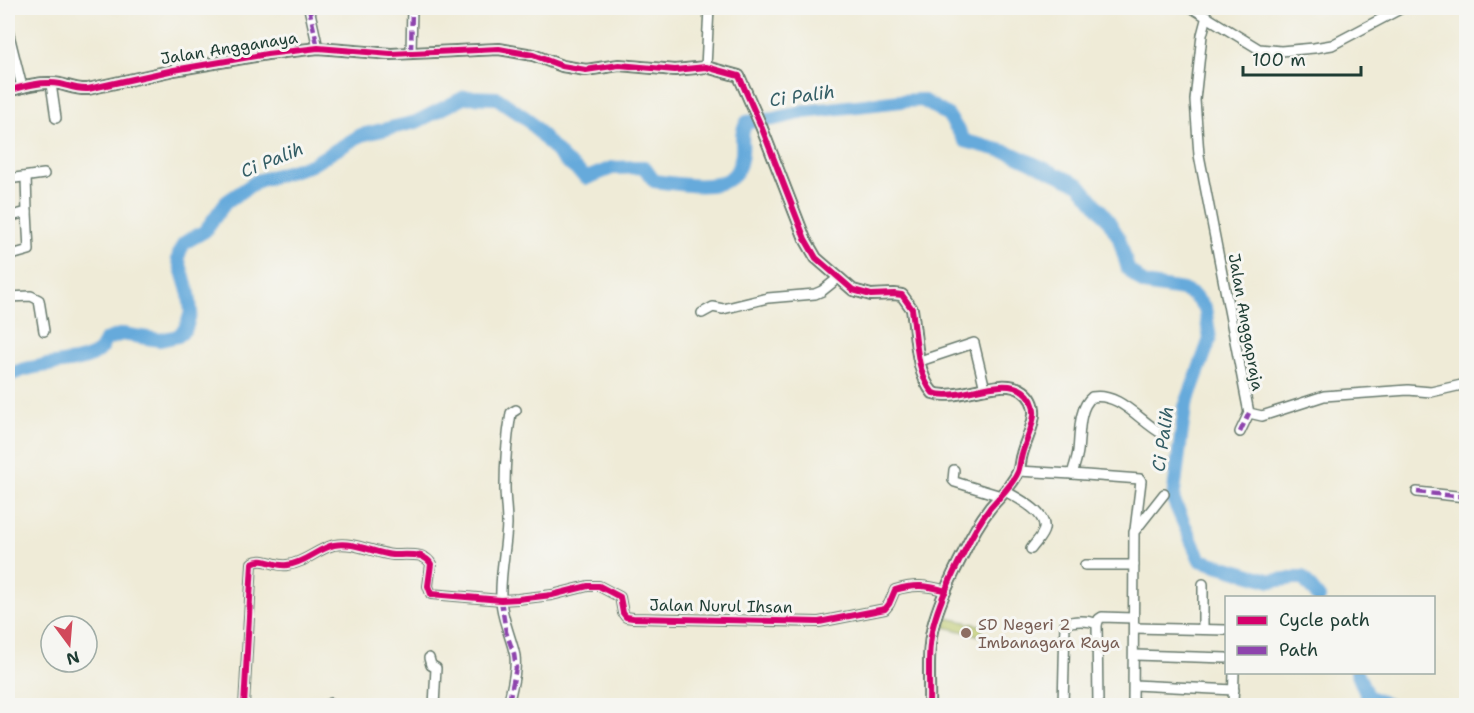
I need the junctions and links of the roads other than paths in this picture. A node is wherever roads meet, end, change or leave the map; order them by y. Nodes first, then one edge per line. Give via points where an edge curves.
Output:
1 (309, 8) edge
2 (412, 8) edge
3 (709, 8) edge
4 (1192, 8) edge
5 (1402, 8) edge
6 (1207, 16) junction
7 (8, 31) edge
8 (318, 48) junction
9 (411, 52) junction
10 (706, 66) junction
11 (51, 84) junction
12 (22, 87) junction
13 (8, 91) edge
14 (56, 118) dead end
15 (44, 174) dead end
16 (26, 177) junction
17 (8, 179) edge
18 (27, 212) junction
19 (8, 217) edge
20 (8, 256) edge
21 (837, 279) junction
22 (8, 297) edge
23 (702, 313) dead end
24 (44, 331) dead end
25 (920, 361) junction
26 (1467, 384) edge
27 (985, 389) junction
28 (516, 410) dead end
29 (1249, 413) junction
30 (1240, 432) dead end
31 (1162, 434) dead end
32 (954, 470) dead end
33 (1018, 471) junction
34 (1072, 474) junction
35 (1417, 492) dead end
36 (1003, 493) junction
37 (1164, 494) dead end
38 (1467, 497) edge
39 (1139, 500) junction
40 (1154, 507) junction
41 (1134, 532) junction
42 (1031, 549) dead end
43 (1085, 565) dead end
44 (1134, 565) junction
45 (1203, 584) dead end
46 (946, 591) junction
47 (501, 600) junction
48 (1134, 623) junction
49 (1097, 624) junction
50 (1203, 629) junction
51 (1225, 630) edge
52 (1135, 655) junction
53 (429, 658) dead end
54 (1225, 658) edge
55 (1234, 674) edge
56 (1134, 685) junction
57 (1234, 690) junction
58 (244, 705) edge
59 (434, 705) edge
60 (508, 705) edge
61 (929, 705) edge
62 (1064, 705) edge
63 (1098, 705) edge
64 (1133, 705) edge
65 (1233, 705) edge

1 - 8 street
2 - 9 street
3 - 10 street
4 - 6 street
5 - 6 street via 1332,45 1281,51 1259,49
6 - 29 street, Jalan Anggapraja via 1195,100 1199,155
7 - 12 street
8 - 9 street, Jalan Angganaya via 380,54
8 - 11 street, Jalan Angganaya via 174,70 88,89
9 - 10 street, Jalan Angganaya via 500,49 586,70 619,65 675,70
10 - 21 street via 740,76 805,239 816,258
11 - 12 street, Jalan Angganaya
11 - 14 street
12 - 13 street, Jalan Angganaya
15 - 16 street
16 - 17 street
16 - 18 street
18 - 19 street
18 - 20 street via 29,250
21 - 23 street via 814,294 768,298 723,309 713,307
21 - 25 street via 859,293 902,295 912,309
22 - 24 street via 31,296 39,300
25 - 27 street via 921,372 933,393
25 - 27 street via 974,343
26 - 29 street, Jalan Anggapraja via 1431,392 1324,396 1262,416
27 - 33 street via 1014,387 1031,400 1034,419
28 - 47 street via 511,413 508,438
29 - 30 street
31 - 34 street via 1123,404 1092,396 1087,400 1080,424
32 - 36 street via 955,482
33 - 34 street
33 - 36 street
34 - 39 street via 1138,478 1142,481
35 - 38 street
36 - 42 street via 1034,508 1044,524 1044,532
36 - 46 street via 963,552
37 - 40 street
39 - 40 street
39 - 41 street
40 - 41 street
41 - 44 street
43 - 44 street
44 - 48 street
45 - 50 street
46 - 47 street, Jalan Nurul Ihsan via 931,586 904,587 895,590 885,609 819,622 626,618 620,597 599,586
46 - 61 street via 929,642
47 - 58 street via 430,594 430,561 345,544 328,547 285,566 256,561 250,568
47 - 60 street via 516,668
48 - 49 street via 1102,617
48 - 50 street
48 - 52 street
49 - 62 street via 1065,624
49 - 63 street
50 - 51 street
52 - 54 street
52 - 56 street
53 - 59 street via 436,668
55 - 57 street
56 - 57 street
56 - 64 street
57 - 65 street

